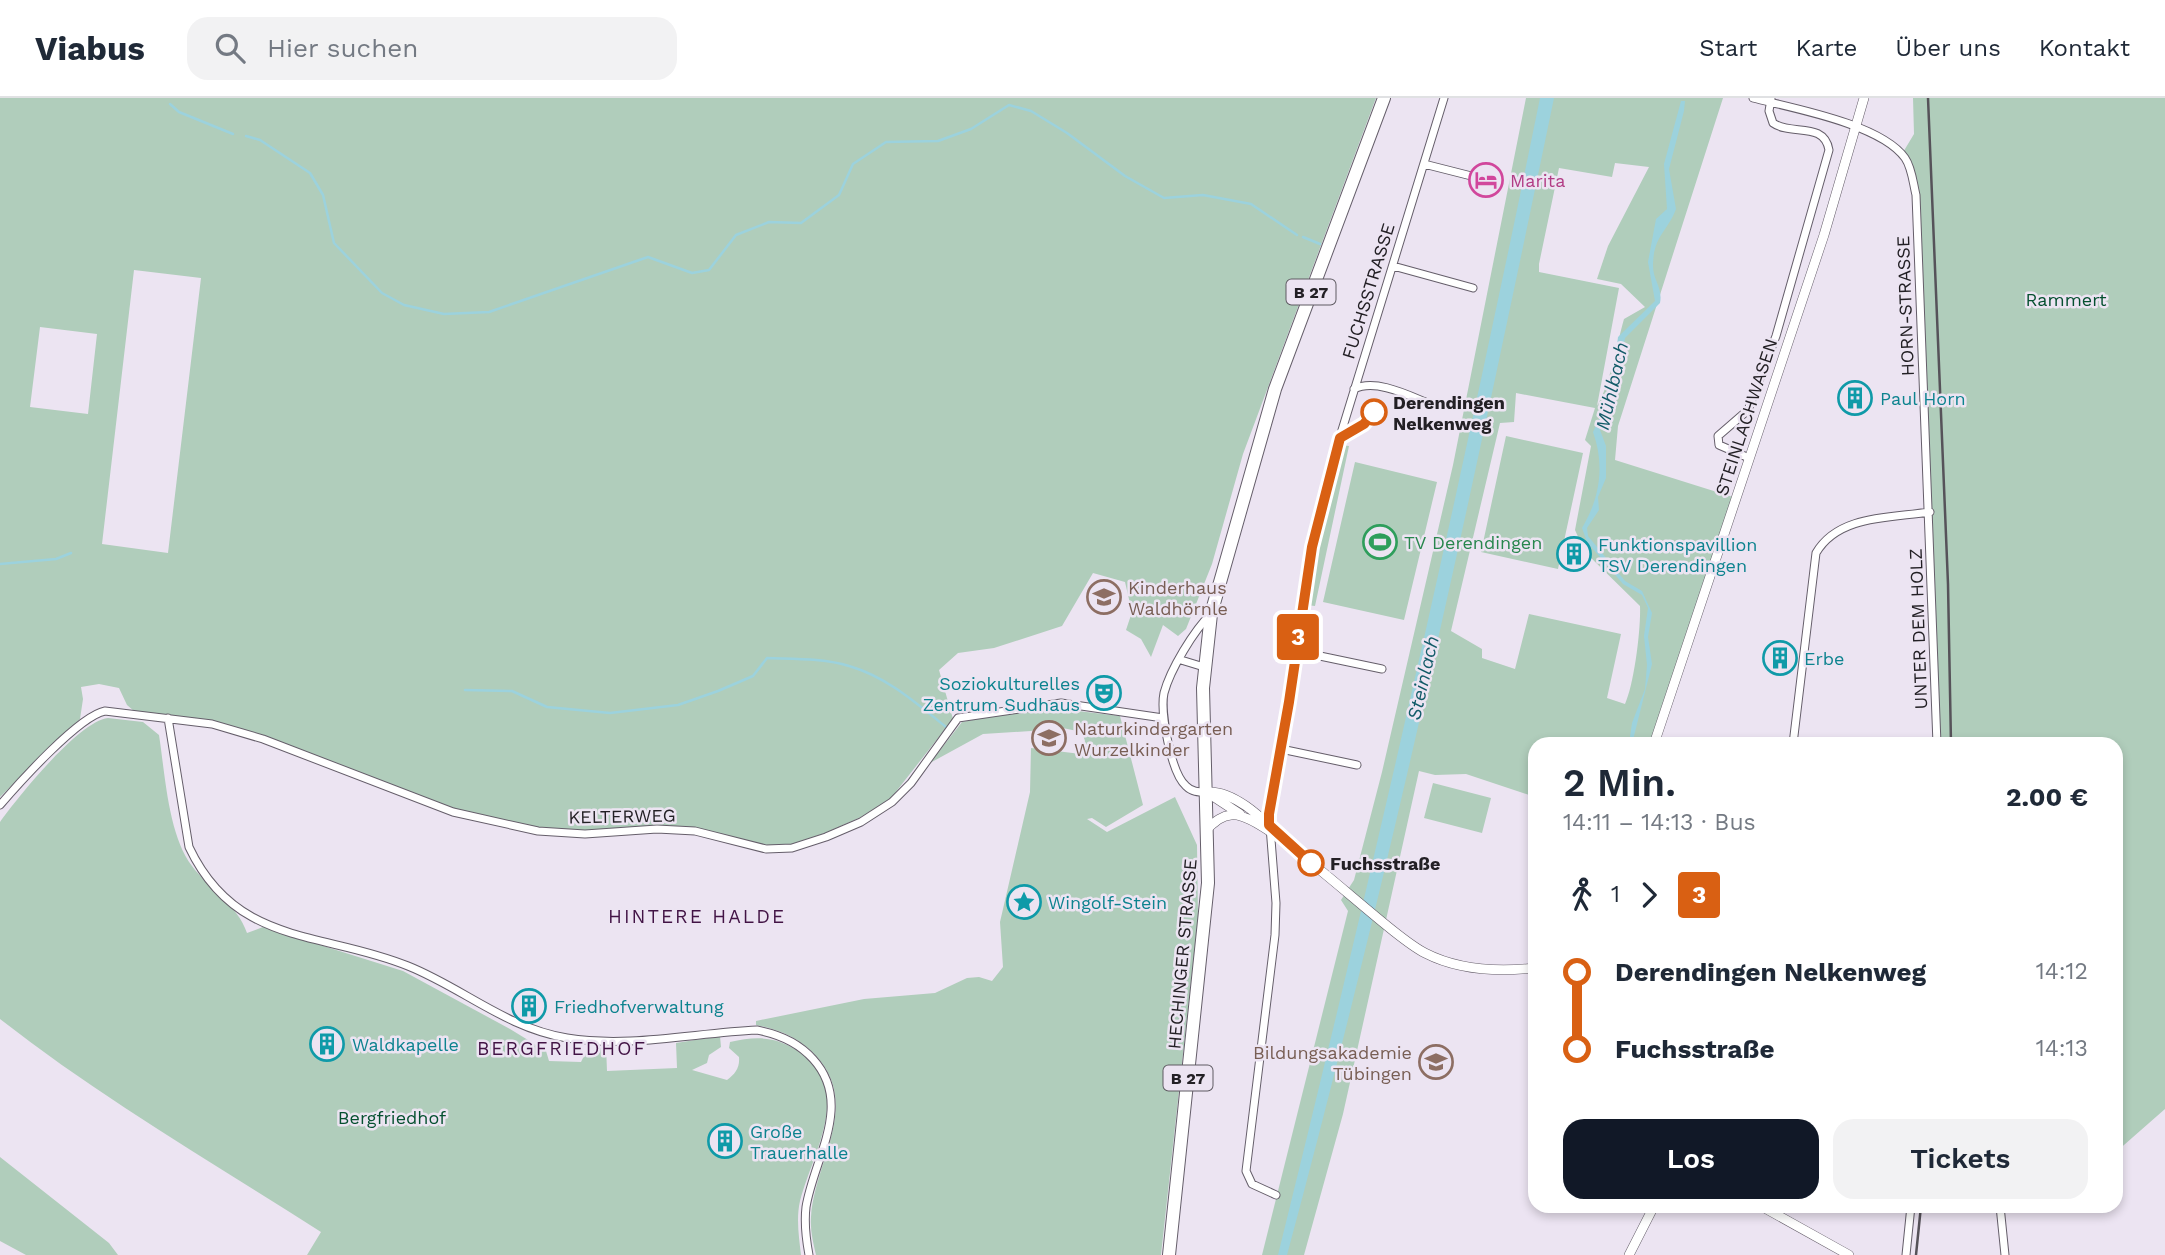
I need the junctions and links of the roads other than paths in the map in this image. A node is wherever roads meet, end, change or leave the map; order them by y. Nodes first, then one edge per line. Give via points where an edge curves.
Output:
1 (1384, 98) edge
2 (1444, 98) edge
3 (1753, 98) edge
4 (1864, 98) edge
5 (1771, 100) edge
6 (1857, 128) junction
7 (1424, 164) junction
8 (1491, 181) dead end
9 (1393, 266) junction
10 (1473, 288) dead end
11 (1354, 389) junction
12 (1430, 404) dead end
13 (1749, 458) junction
14 (1930, 512) junction
15 (1211, 614) junction
16 (1296, 651) junction
17 (1181, 660) junction
18 (1204, 667) junction
19 (1382, 669) dead end
20 (1163, 718) junction
21 (168, 719) junction
22 (1656, 737) edge
23 (1794, 737) edge
24 (1937, 737) edge
25 (1281, 749) junction
26 (1357, 765) dead end
27 (1207, 792) junction
28 (0, 805) edge
29 (1244, 817) junction
30 (1208, 828) junction
31 (1269, 829) junction
32 (1528, 968) edge
33 (1276, 1195) dead end
34 (1650, 1213) edge
35 (1770, 1213) edge
36 (1910, 1213) edge
37 (2001, 1213) edge
38 (809, 1255) edge
39 (1169, 1255) edge
40 (1629, 1255) edge
41 (1849, 1255) edge
42 (1906, 1255) edge
43 (2005, 1255) edge

1 - 15 main road, HECHINGER STRASSE / B 27 via 1275,389
2 - 7 street, FUCHSSTRASSE
3 - 5 street, HORN-STRASSE
4 - 6 street, STEINLACHWASEN
5 - 6 street, HORN-STRASSE
5 - 13 street via 1770,116 1776,126 1815,131 1829,150 1776,337 1753,398 1742,417 1720,432 1719,445
6 - 13 street, STEINLACHWASEN
6 - 14 street, HORN-STRASSE via 1902,154 1916,195
7 - 8 street
7 - 9 street, FUCHSSTRASSE
9 - 10 street
9 - 11 street, FUCHSSTRASSE
11 - 12 street via 1381,388
11 - 16 street, FUCHSSTRASSE via 1312,547
13 - 22 street, STEINLACHWASEN
14 - 23 street via 1844,526 1823,542 1812,566
14 - 24 street, UNTER DEM HOLZ
15 - 17 street, HECHINGER STRASSE via 1199,625
15 - 18 main road, HECHINGER STRASSE / B 27
16 - 19 street
16 - 25 street, FUCHSSTRASSE
17 - 18 street
17 - 20 street, HECHINGER STRASSE via 1164,695
18 - 27 main road, HECHINGER STRASSE / B 27
20 - 21 street, KELTERWEG via 1060,702 958,718 892,802 826,837 792,848 766,849 695,831 538,831 453,812 263,739 212,724
20 - 27 street, HECHINGER STRASSE via 1185,786
21 - 28 street, KELTERWEG via 97,713
21 - 38 street via 185,834 197,863 230,901 271,928 406,965 486,1009 544,1033 613,1041 757,1030 792,1042 817,1062 832,1098 829,1131 807,1204
25 - 26 street
25 - 31 street, FUCHSSTRASSE
27 - 29 street
27 - 30 main road, HECHINGER STRASSE / B 27
27 - 31 street via 1234,799
29 - 30 street via 1232,814
29 - 31 street
30 - 39 main road, HECHINGER STRASSE / B 27 via 1205,929
31 - 32 street via 1417,948 1446,962 1503,970
31 - 33 street, FUCHSSTRASSE via 1275,935 1246,1171 1252,1184
34 - 40 street
35 - 41 street
36 - 42 street
37 - 43 street

